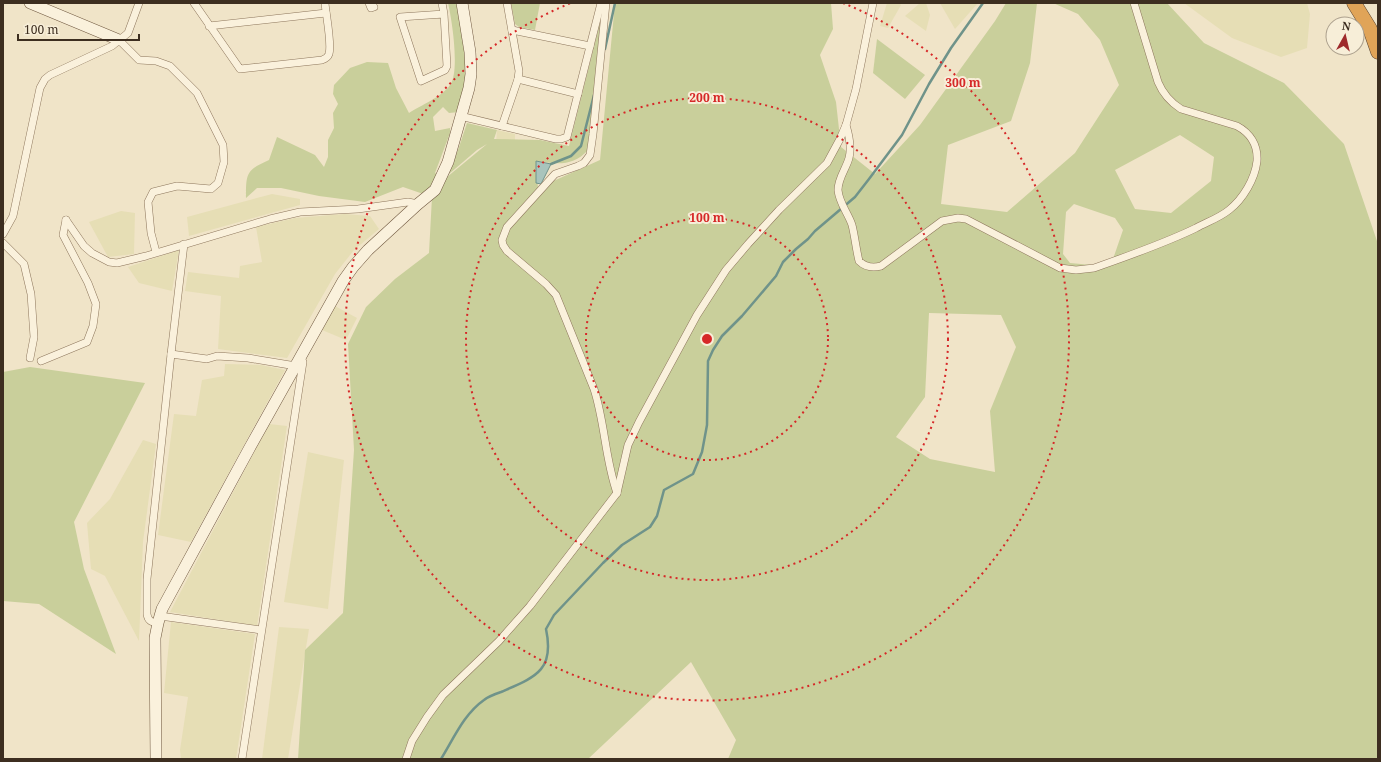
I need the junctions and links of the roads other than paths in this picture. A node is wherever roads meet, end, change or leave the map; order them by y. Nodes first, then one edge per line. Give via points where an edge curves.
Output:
1 (30, 3) edge
2 (139, 3) edge
3 (194, 3) edge
4 (325, 3) edge
5 (442, 3) edge
6 (462, 3) edge
7 (507, 3) edge
8 (601, 3) edge
9 (606, 3) edge
10 (873, 3) edge
11 (1134, 3) edge
12 (1354, 3) edge
13 (326, 13) junction
14 (444, 14) junction
15 (209, 26) junction
16 (512, 30) junction
17 (119, 40) junction
18 (590, 46) junction
19 (1378, 52) edge
20 (518, 79) junction
21 (578, 94) junction
22 (460, 116) junction
23 (846, 124) junction
24 (502, 126) junction
25 (418, 204) junction
26 (3, 234) edge
27 (3, 243) edge
28 (184, 244) junction
29 (156, 252) junction
30 (171, 354) junction
31 (30, 358) dead end
32 (41, 361) dead end
33 (299, 362) junction
34 (618, 493) junction
35 (159, 620) junction
36 (261, 630) junction
37 (156, 759) edge
38 (242, 759) edge
39 (406, 759) edge

1 - 17 street
2 - 17 street via 128,33
3 - 15 street
4 - 13 street
5 - 14 street
6 - 22 street via 471,74 470,88
7 - 16 street
8 - 18 street
9 - 34 street via 590,155 584,163 559,171 550,178 507,227 502,240 507,251 546,284 558,299 599,404 606,449
10 - 23 street via 856,89
11 - 23 street via 1158,82 1173,104 1181,109 1237,126 1256,146 1254,173 1249,186 1235,205 1220,216 1180,236 1094,268 1076,270 1060,268 958,218 942,221 881,266 866,266 859,261 852,225 841,202 838,188 850,153
12 - 19 highway via 1370,29
13 - 15 street
13 - 15 street via 329,52 322,60 240,69
14 - 14 street via 400,17 421,81 447,66
16 - 18 street
16 - 20 street
17 - 26 street via 112,46 50,75 42,83 13,216
17 - 29 street via 139,60 170,66 179,74 197,93 223,145 224,162 218,183 211,189 177,186 153,192 148,202
18 - 21 street
20 - 21 street
20 - 24 street
21 - 24 street via 569,134 565,138 556,139
22 - 24 street
22 - 25 street via 448,162 435,190
23 - 34 street via 826,163 748,244 726,270 697,315 628,445
25 - 28 street via 408,202 358,209 300,212
25 - 33 street via 353,267 330,302
27 - 31 street via 24,264 31,294 34,337
28 - 29 street
28 - 30 street
29 - 32 street via 117,263 109,262 84,246 66,220 63,235 96,304 93,326 88,342
30 - 33 street via 207,359 217,356
30 - 35 street via 148,578 148,619 151,622
33 - 35 street via 174,586
33 - 36 street via 303,362
34 - 39 street via 499,642 443,695 412,741
35 - 36 street
35 - 37 street via 154,658
36 - 38 street

